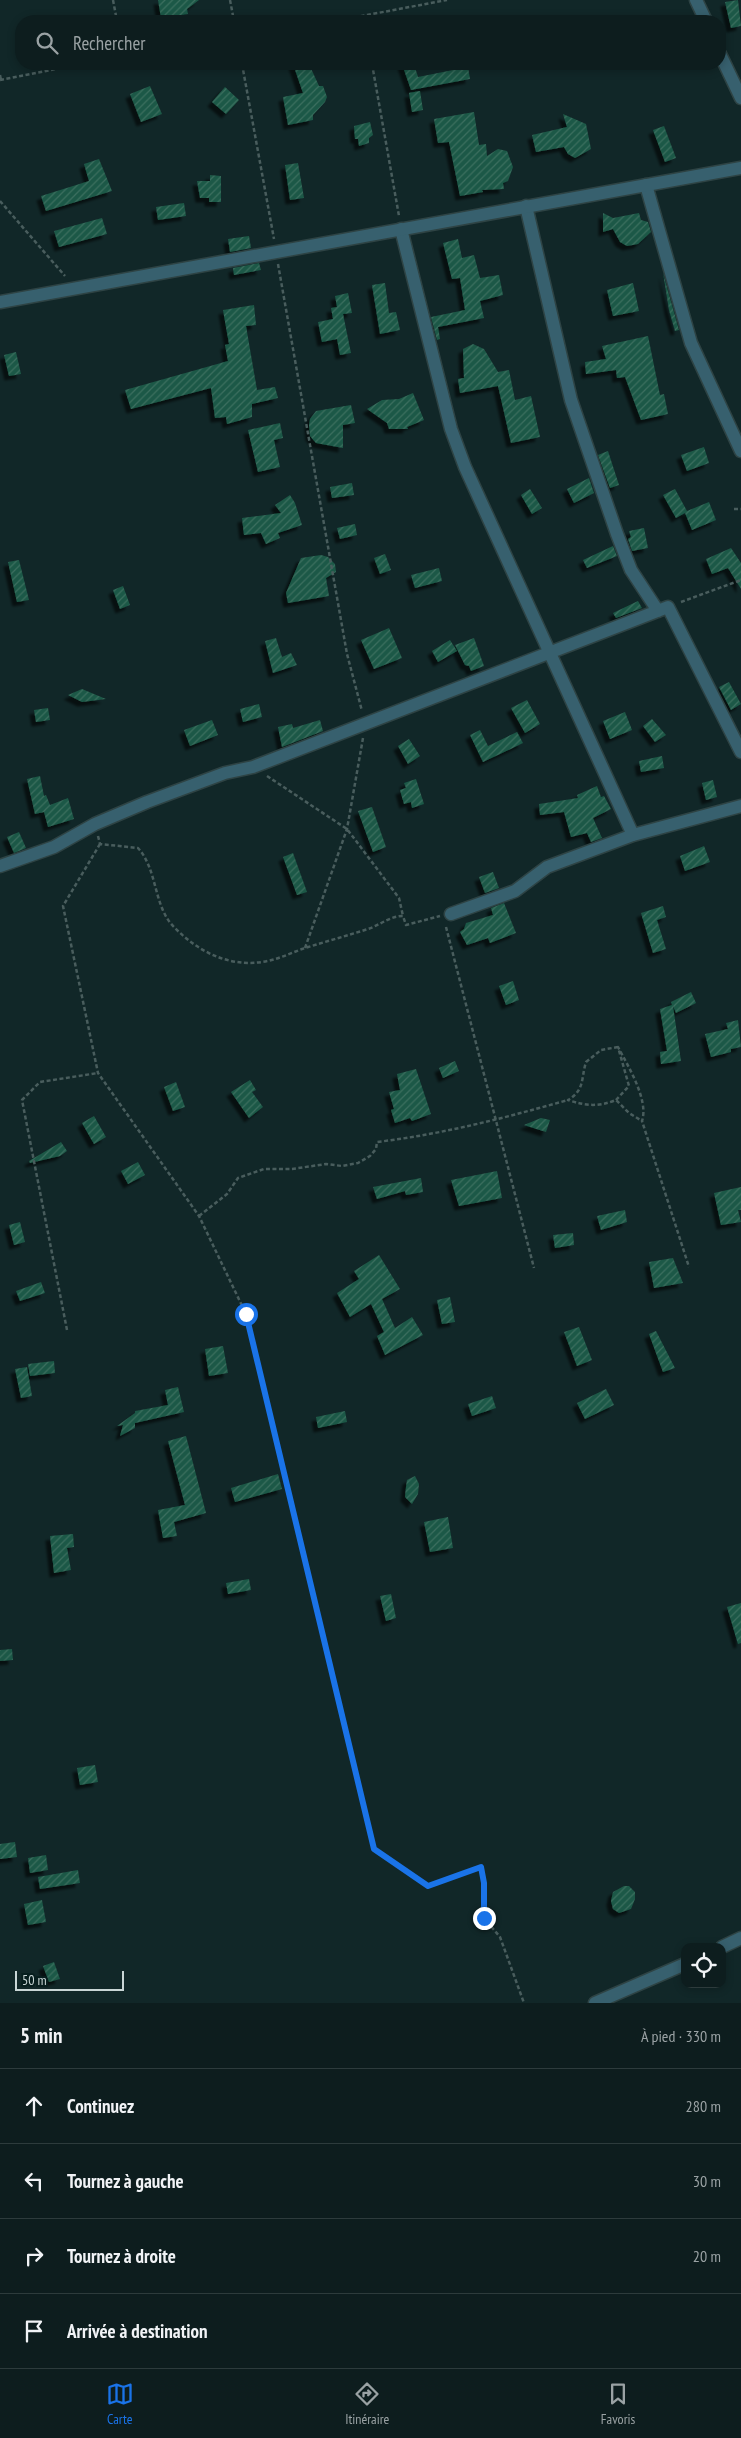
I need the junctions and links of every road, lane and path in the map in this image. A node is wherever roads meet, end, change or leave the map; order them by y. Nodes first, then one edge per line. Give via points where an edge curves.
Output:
1 (113, 0) edge
2 (230, 0) edge
3 (447, 0) edge
4 (696, 0) edge
5 (117, 15) edge
6 (233, 15) edge
7 (368, 15) edge
8 (703, 15) edge
9 (726, 67) edge
10 (51, 70) edge
11 (243, 70) edge
12 (373, 70) edge
13 (0, 75) edge
14 (0, 80) edge
15 (741, 98) edge
16 (741, 168) edge
17 (646, 185) junction
18 (0, 201) edge
19 (526, 206) junction
20 (401, 230) junction
21 (276, 252) junction
22 (76, 288) junction
23 (0, 302) edge
24 (741, 451) edge
25 (734, 509) dead end
26 (741, 509) edge
27 (741, 580) edge
28 (663, 609) junction
29 (550, 653) junction
30 (366, 724) junction
31 (741, 752) edge
32 (253, 767) junction
33 (741, 806) edge
34 (95, 824) junction
35 (347, 830) junction
36 (633, 835) junction
37 (100, 844) junction
38 (0, 866) edge
39 (447, 915) junction
40 (403, 916) junction
41 (305, 948) junction
42 (618, 1047) junction
43 (98, 1073) junction
44 (568, 1100) junction
45 (616, 1100) junction
46 (497, 1120) junction
47 (642, 1121) junction
48 (198, 1216) junction
49 (689, 1267) dead end
50 (534, 1268) dead end
51 (67, 1330) dead end
52 (741, 1938) edge
53 (726, 1945) edge
54 (681, 1966) edge
55 (524, 2003) edge
56 (595, 2003) edge

1 - 5 path
2 - 6 path
3 - 7 path
4 - 8 street
9 - 15 street
10 - 14 path
11 - 21 path
12 - 20 path
13 - 14 path
16 - 17 street
17 - 19 street
17 - 24 street via 691,343
18 - 22 path
19 - 20 street
19 - 28 street via 571,400 631,570
20 - 21 street
20 - 29 street via 451,429 465,467
21 - 22 street
21 - 30 path via 347,654
22 - 23 street
25 - 26 path
27 - 28 path
28 - 29 street
28 - 31 street
29 - 30 street
29 - 36 street
30 - 32 street
30 - 35 path
32 - 34 street via 225,773
32 - 35 path
33 - 36 street
34 - 37 path
34 - 38 street via 54,847
35 - 40 path via 399,898
35 - 41 path
36 - 39 street via 547,867 515,891
37 - 41 path via 138,848 147,858 164,914 174,927 211,954 242,964 264,962
37 - 43 path via 63,906
39 - 40 path via 406,925
39 - 46 path
40 - 41 path
42 - 44 path via 601,1050 586,1062 583,1086
42 - 45 path via 629,1086
42 - 47 path via 645,1112
43 - 48 path
43 - 51 path via 40,1082 22,1100
44 - 45 path via 587,1106
44 - 46 path
45 - 47 path
46 - 48 path via 428,1136 377,1142 370,1156 358,1163 264,1168 238,1178 227,1194
46 - 50 path
47 - 49 path
48 - 55 path via 246,1314 374,1849 428,1886 481,1867 484,1918 500,1937
52 - 53 street
54 - 56 street

